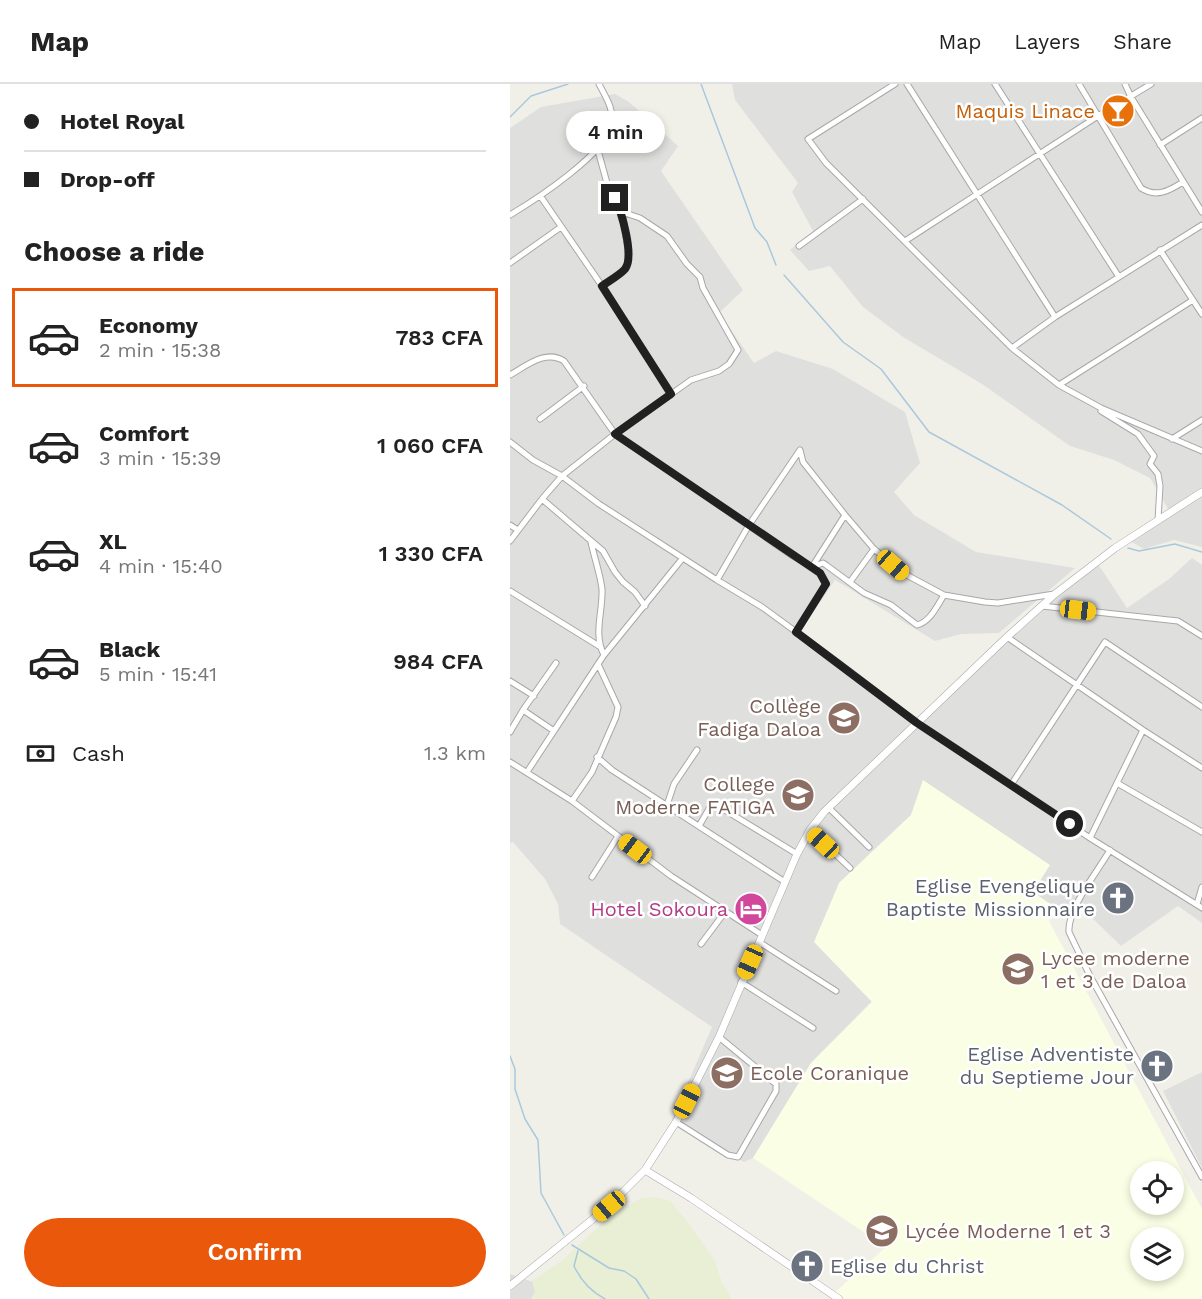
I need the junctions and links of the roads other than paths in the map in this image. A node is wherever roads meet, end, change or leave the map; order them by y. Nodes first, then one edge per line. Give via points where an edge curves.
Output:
1 (599, 84) edge
2 (895, 84) edge
3 (906, 84) edge
4 (995, 84) edge
5 (1079, 84) edge
6 (1125, 84) edge
7 (1151, 84) edge
8 (1131, 97) junction
9 (1098, 116) junction
10 (1202, 118) edge
11 (1160, 145) junction
12 (597, 147) junction
13 (1039, 154) junction
14 (1183, 182) junction
15 (976, 195) junction
16 (541, 197) junction
17 (863, 199) junction
18 (622, 212) junction
19 (1202, 212) edge
20 (510, 215) edge
21 (1202, 225) edge
22 (561, 227) junction
23 (905, 241) junction
24 (799, 246) dead end
25 (1160, 250) junction
26 (510, 263) edge
27 (1119, 277) junction
28 (602, 286) junction
29 (1193, 300) junction
30 (1202, 314) edge
31 (1055, 317) junction
32 (1012, 348) junction
33 (510, 375) edge
34 (1059, 385) junction
35 (584, 386) junction
36 (671, 394) junction
37 (1083, 398) junction
38 (540, 419) dead end
39 (1202, 420) edge
40 (615, 434) junction
41 (1172, 439) junction
42 (510, 441) edge
43 (1202, 451) edge
44 (562, 476) junction
45 (1202, 492) edge
46 (542, 499) junction
47 (845, 515) junction
48 (1158, 520) junction
49 (510, 525) edge
50 (749, 525) junction
51 (518, 530) junction
52 (591, 540) junction
53 (510, 541) edge
54 (874, 549) junction
55 (682, 559) junction
56 (812, 567) junction
57 (717, 580) junction
58 (850, 582) junction
59 (510, 591) edge
60 (1055, 594) junction
61 (944, 595) junction
62 (645, 606) junction
63 (1042, 606) junction
64 (796, 632) junction
65 (1202, 636) edge
66 (1007, 638) junction
67 (599, 646) junction
68 (604, 655) junction
69 (556, 663) dead end
70 (598, 664) junction
71 (510, 681) edge
72 (1076, 684) junction
73 (534, 696) junction
74 (1202, 707) edge
75 (523, 710) junction
76 (917, 723) junction
77 (1143, 730) junction
78 (554, 731) junction
79 (510, 732) edge
80 (697, 750) dead end
81 (597, 757) junction
82 (510, 762) edge
83 (1202, 768) edge
84 (527, 772) junction
85 (1117, 783) junction
86 (1011, 785) junction
87 (572, 801) junction
88 (667, 805) junction
89 (829, 808) junction
90 (699, 826) junction
91 (810, 830) junction
92 (1202, 832) edge
93 (618, 836) junction
94 (1090, 837) junction
95 (868, 847) dead end
96 (1110, 850) junction
97 (797, 854) junction
98 (850, 868) dead end
99 (592, 877) dead end
100 (785, 882) junction
101 (1202, 887) edge
102 (1199, 906) edge
103 (725, 912) junction
104 (760, 938) junction
105 (701, 944) dead end
106 (741, 982) junction
107 (836, 991) dead end
108 (813, 1028) dead end
109 (719, 1037) junction
110 (676, 1122) junction
111 (645, 1170) junction
112 (1202, 1177) edge
113 (510, 1286) edge
114 (839, 1299) edge

1 - 12 street via 612,112 612,125
2 - 17 street via 808,140
3 - 15 street
4 - 13 street
5 - 9 street
6 - 8 street
7 - 8 street
8 - 9 street
8 - 11 street
9 - 13 street
9 - 14 street via 1141,188 1162,193
10 - 11 street
11 - 14 street
12 - 16 street
12 - 18 street
13 - 15 street
13 - 27 street
14 - 19 street
15 - 23 street
15 - 31 street
16 - 20 street
16 - 22 street
17 - 23 street
17 - 24 street
18 - 28 street via 628,263
18 - 36 street via 640,218 667,236 700,277 738,350 719,371 691,380
21 - 25 street
22 - 26 street
22 - 28 street
23 - 32 street
25 - 27 street
25 - 29 street
27 - 31 street
28 - 36 street
29 - 30 street
29 - 34 street
31 - 32 street
32 - 34 street
33 - 35 street via 536,360 556,357
34 - 37 street
35 - 38 street
35 - 40 street
36 - 40 street
37 - 41 street
37 - 48 street via 1138,435 1154,455 1150,464 1158,474 1161,491
39 - 41 street
40 - 44 street
40 - 50 street
41 - 43 street
42 - 44 street
44 - 46 street
44 - 55 street
45 - 48 street
46 - 51 street
46 - 52 street
47 - 50 street via 803,462 800,450
47 - 54 street
47 - 56 street
48 - 60 street
49 - 51 street
50 - 56 street
50 - 57 street
51 - 53 street
52 - 62 street
52 - 67 street via 602,587
54 - 58 street
54 - 61 street via 903,573
55 - 57 street
55 - 62 street
56 - 58 street via 823,563
56 - 64 street via 826,584
57 - 64 street
58 - 61 street via 917,625 929,618
59 - 67 street
60 - 61 street via 998,603
60 - 63 street
62 - 68 street
63 - 65 street via 1178,621
63 - 66 street
64 - 76 street
66 - 72 street
66 - 76 street
67 - 68 street
68 - 70 street
69 - 73 street
70 - 78 street
70 - 81 street via 618,707 615,723
71 - 73 street
72 - 74 street via 1105,642
72 - 77 street
72 - 86 street
73 - 75 street
75 - 78 street
75 - 79 street
76 - 86 street
76 - 89 street
77 - 83 street
77 - 85 street
78 - 84 street
80 - 88 street via 674,784
81 - 87 street via 592,772
81 - 88 street
82 - 84 street
84 - 87 street
85 - 92 street
85 - 94 street
86 - 94 street
87 - 93 street
88 - 90 street
89 - 91 street
89 - 95 street
90 - 97 street via 715,804
90 - 100 street
91 - 97 street
91 - 98 street
93 - 99 street
93 - 103 street
94 - 96 street
96 - 102 street
96 - 112 street via 1074,909 1069,932
97 - 100 street
100 - 104 street
101 - 102 street
103 - 104 street
103 - 105 street
104 - 106 street
104 - 107 street
106 - 108 street
106 - 109 street
109 - 110 street
109 - 110 street via 773,1082 776,1091 738,1157
110 - 111 street
111 - 113 street via 609,1206
111 - 114 street

